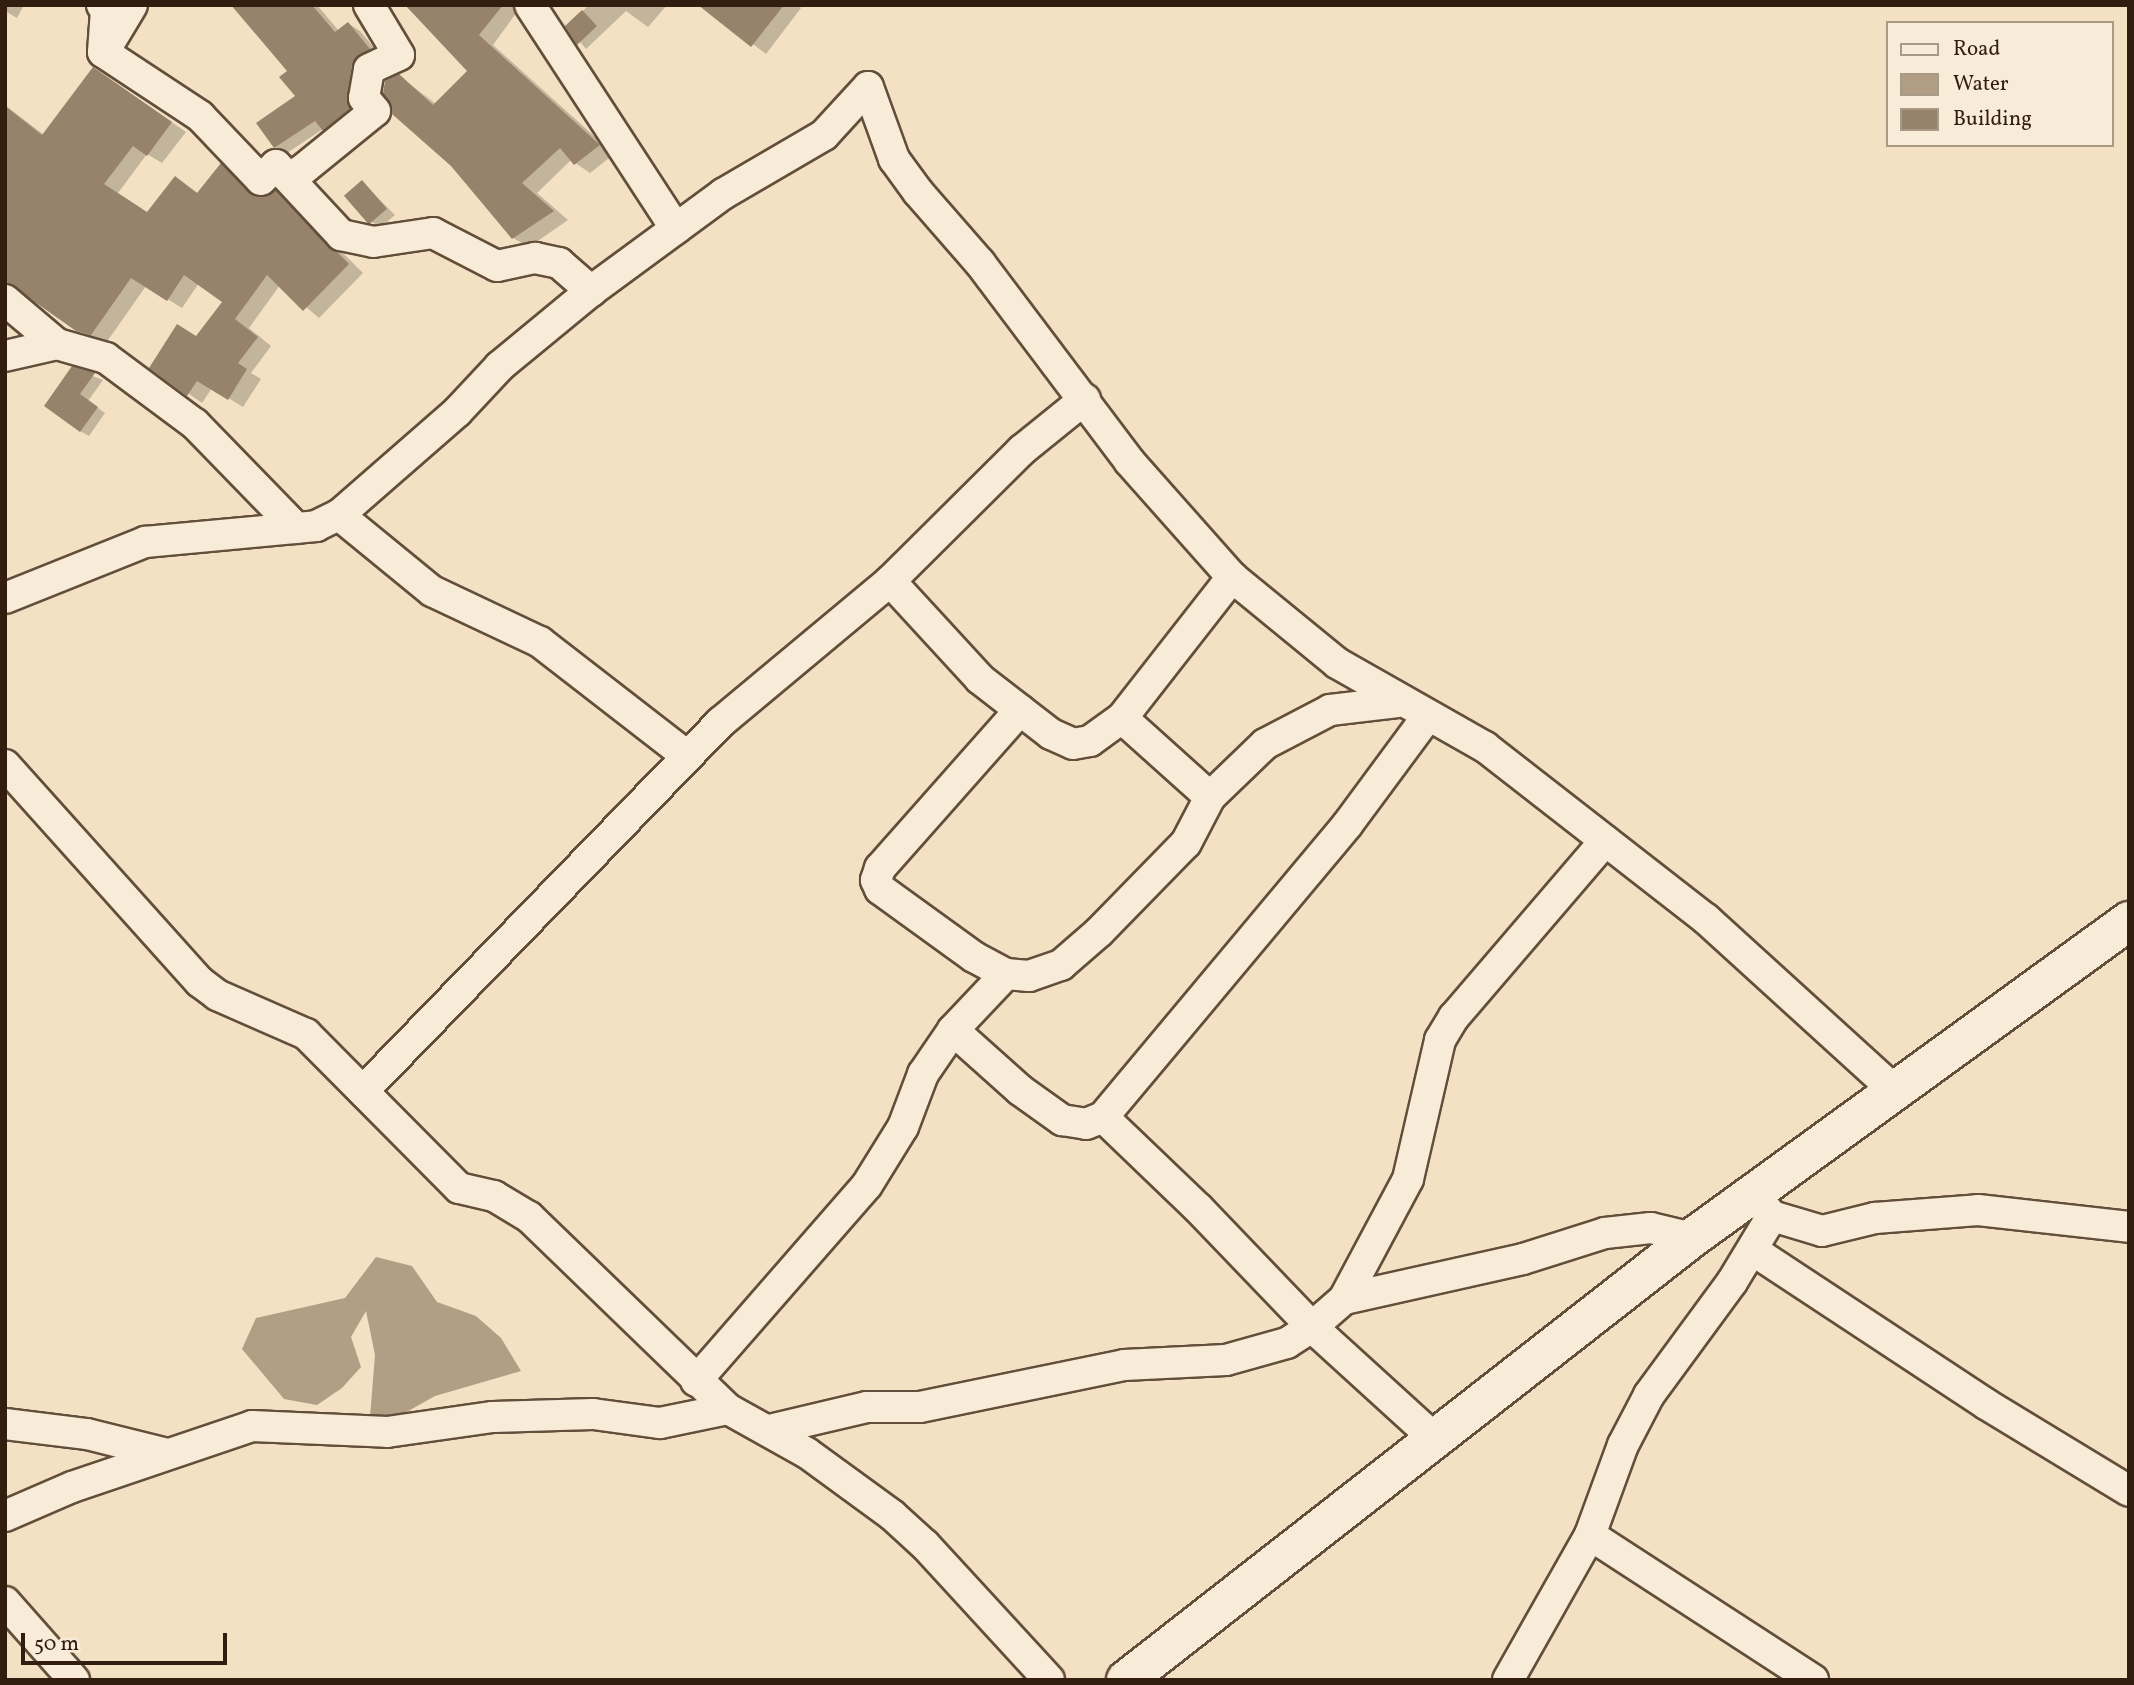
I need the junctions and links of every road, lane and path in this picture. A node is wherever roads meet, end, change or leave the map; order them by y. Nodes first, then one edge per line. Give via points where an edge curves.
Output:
1 (102, 5) edge
2 (132, 5) edge
3 (369, 5) edge
4 (530, 5) edge
5 (103, 52) junction
6 (294, 182) junction
7 (676, 229) junction
8 (591, 291) junction
9 (5, 300) edge
10 (57, 344) junction
11 (5, 356) edge
12 (1085, 399) junction
13 (339, 514) junction
14 (296, 528) junction
15 (1232, 577) junction
16 (890, 581) junction
17 (5, 598) edge
18 (1398, 702) junction
19 (1020, 710) junction
20 (1427, 716) junction
21 (1122, 718) junction
22 (687, 756) junction
23 (5, 765) edge
24 (1210, 797) junction
25 (1605, 841) junction
26 (2129, 921) edge
27 (1006, 974) junction
28 (953, 1030) junction
29 (363, 1091) junction
30 (1895, 1091) junction
31 (1102, 1117) junction
32 (1762, 1205) junction
33 (2129, 1227) edge
34 (1692, 1238) junction
35 (1754, 1251) junction
36 (1344, 1299) junction
37 (1312, 1327) junction
38 (696, 1381) junction
39 (729, 1409) junction
40 (5, 1424) edge
41 (769, 1430) junction
42 (1435, 1439) junction
43 (167, 1454) junction
44 (2129, 1491) edge
45 (5, 1516) edge
46 (1590, 1535) junction
47 (5, 1602) edge
48 (74, 1680) edge
49 (1049, 1680) edge
50 (1126, 1680) edge
51 (1508, 1680) edge
52 (1813, 1680) edge

1 - 5 street via 106,10
2 - 5 street
3 - 6 street via 399,55 369,69 364,98 374,111 301,171
4 - 7 street
5 - 6 street via 200,116 261,180 276,165
6 - 8 street via 321,217 349,240 373,242 433,233 497,266 535,258 559,263
7 - 8 street
7 - 12 street via 723,194 824,135 868,87 894,159
8 - 13 street via 500,366 457,412
9 - 10 street
10 - 11 street
10 - 14 street via 106,358 195,424
12 - 15 street via 1129,461
12 - 16 street via 1022,450
13 - 14 street via 316,526
13 - 22 street via 432,590 540,642
14 - 17 street via 145,542
15 - 18 street via 1337,663
15 - 21 street
16 - 19 street via 980,680
16 - 22 street via 720,722
18 - 20 street
18 - 24 street via 1355,705 1306,719 1248,758
19 - 21 street via 1073,744 1090,741
19 - 27 street via 880,868 876,880 880,889 919,918
20 - 25 street via 1485,747
20 - 31 street via 1347,825
21 - 24 street
22 - 29 street
23 - 29 street via 200,982 218,995 306,1034
24 - 27 street via 1186,844 1061,965 1028,976
25 - 30 street via 1706,919
25 - 36 street via 1454,1017 1440,1040 1408,1179
26 - 30 street
27 - 28 street
28 - 31 street via 1020,1090 1062,1119 1086,1124
28 - 38 street via 923,1074 904,1127 866,1185
29 - 38 street via 459,1188 494,1196 529,1217
30 - 32 street
31 - 37 street via 1198,1208
32 - 33 street via 1822,1231 1875,1218 1965,1210 2036,1213
32 - 34 street
32 - 35 street
34 - 36 street via 1651,1228 1605,1233 1522,1259
34 - 42 street
35 - 44 street via 1986,1405
35 - 46 street via 1649,1395 1623,1445
36 - 37 street
37 - 41 street via 1287,1343 1226,1360 1124,1365 920,1407 867,1406
37 - 42 street
38 - 39 street
39 - 41 street
39 - 43 street via 660,1423 593,1415 493,1417 387,1432 252,1426
40 - 43 street via 87,1434
41 - 49 street via 892,1515
42 - 50 street
43 - 45 street
46 - 51 street
46 - 52 street
47 - 48 street

